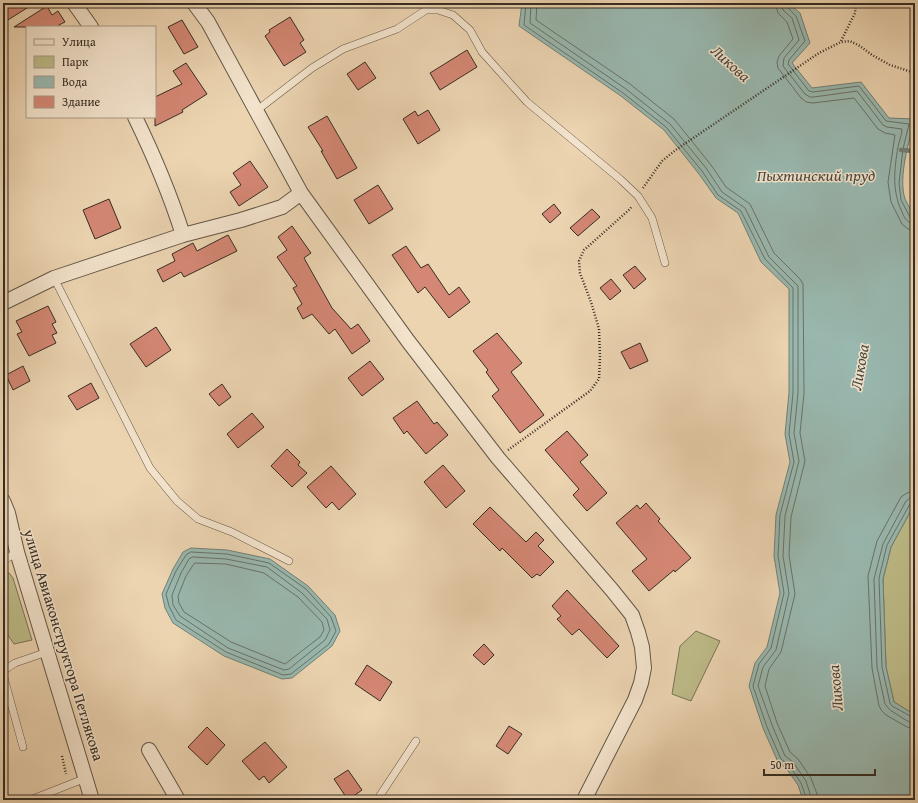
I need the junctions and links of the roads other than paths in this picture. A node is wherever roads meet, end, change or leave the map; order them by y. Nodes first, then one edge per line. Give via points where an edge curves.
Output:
1 (74, 3) edge
2 (194, 3) edge
3 (90, 26) edge
4 (256, 111) junction
5 (136, 118) edge
6 (300, 193) junction
7 (183, 235) junction
8 (665, 263) dead end
9 (54, 278) junction
10 (3, 302) edge
11 (3, 501) edge
12 (17, 552) junction
13 (3, 561) edge
14 (289, 561) dead end
15 (47, 652) junction
16 (3, 673) edge
17 (416, 741) dead end
18 (23, 748) dead end
19 (150, 750) dead end
20 (86, 778) junction
21 (30, 800) edge
22 (92, 800) edge
23 (178, 800) edge
24 (377, 800) edge
25 (584, 800) edge

1 - 3 street
2 - 4 street via 208,22
4 - 6 street
4 - 8 lane via 343,48 397,29 426,10 438,10 453,15 470,30 482,52 527,102 638,196 652,218
5 - 7 street via 172,199
6 - 7 street via 282,207
6 - 25 street via 408,341 498,458 632,615 642,648 644,668 641,683 635,700
7 - 9 street
9 - 10 street
9 - 14 lane via 150,468 172,496 198,519 232,532
11 - 12 street, улица Авиаконструктора Петлякова
12 - 13 lane
12 - 15 street, улица Авиаконструктора Петлякова
15 - 16 lane via 15,663
15 - 20 street, улица Авиаконструктора Петлякова
16 - 18 lane
17 - 24 lane
19 - 23 street
20 - 21 lane
20 - 22 street, улица Авиаконструктора Петлякова

